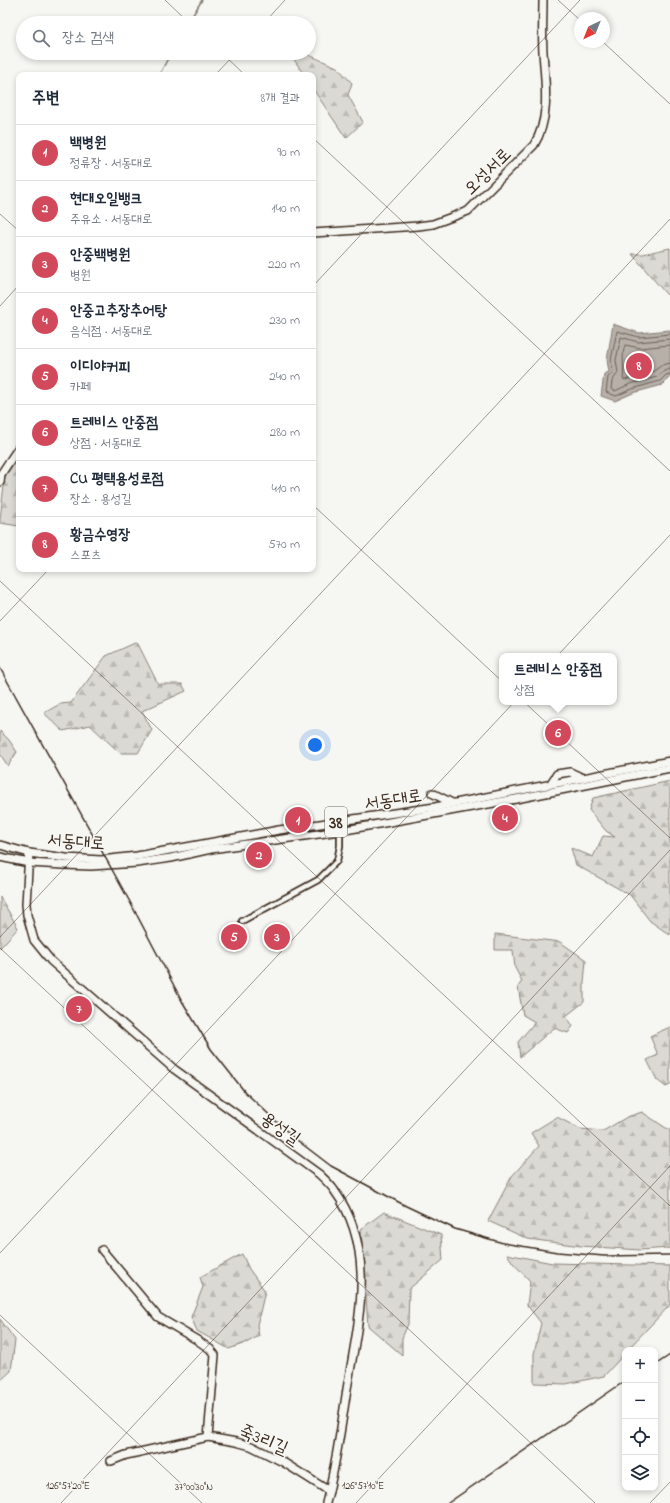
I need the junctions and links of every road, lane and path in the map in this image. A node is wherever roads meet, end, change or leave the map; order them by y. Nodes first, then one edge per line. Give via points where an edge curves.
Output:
1 (543, 0) edge
2 (316, 233) edge
3 (16, 452) edge
4 (0, 482) edge
5 (670, 761) edge
6 (670, 768) edge
7 (432, 793) dead end
8 (452, 804) junction
9 (337, 821) junction
10 (340, 831) junction
11 (0, 845) edge
12 (29, 853) junction
13 (0, 857) edge
14 (29, 863) junction
15 (242, 921) dead end
16 (102, 1250) dead end
17 (208, 1437) junction
18 (111, 1461) dead end
19 (329, 1491) junction
20 (326, 1503) edge

1 - 2 street, 오성서로 via 546,95 539,136 534,145 468,211 433,224
3 - 4 street via 1,474
5 - 8 street, 서동대로 / 38
6 - 10 street, 서동대로 / 38
7 - 8 street
8 - 9 street, 서동대로 / 38
9 - 10 street
9 - 12 street, 서동대로 / 38 via 101,860
10 - 14 street, 서동대로 / 38 via 117,865
10 - 15 street via 337,861 318,880
11 - 12 street, 서동대로 / 38
12 - 14 street, 용성길
13 - 14 street, 서동대로 / 38
14 - 19 street, 용성길 via 27,915 34,940 51,961 174,1069 319,1174 333,1189 346,1211 358,1242 362,1285
16 - 17 street via 158,1317 197,1340 215,1355
17 - 18 street, 죽3리길 via 126,1455
17 - 19 street, 죽3리길 via 251,1446 276,1458
19 - 20 street, 용성길

